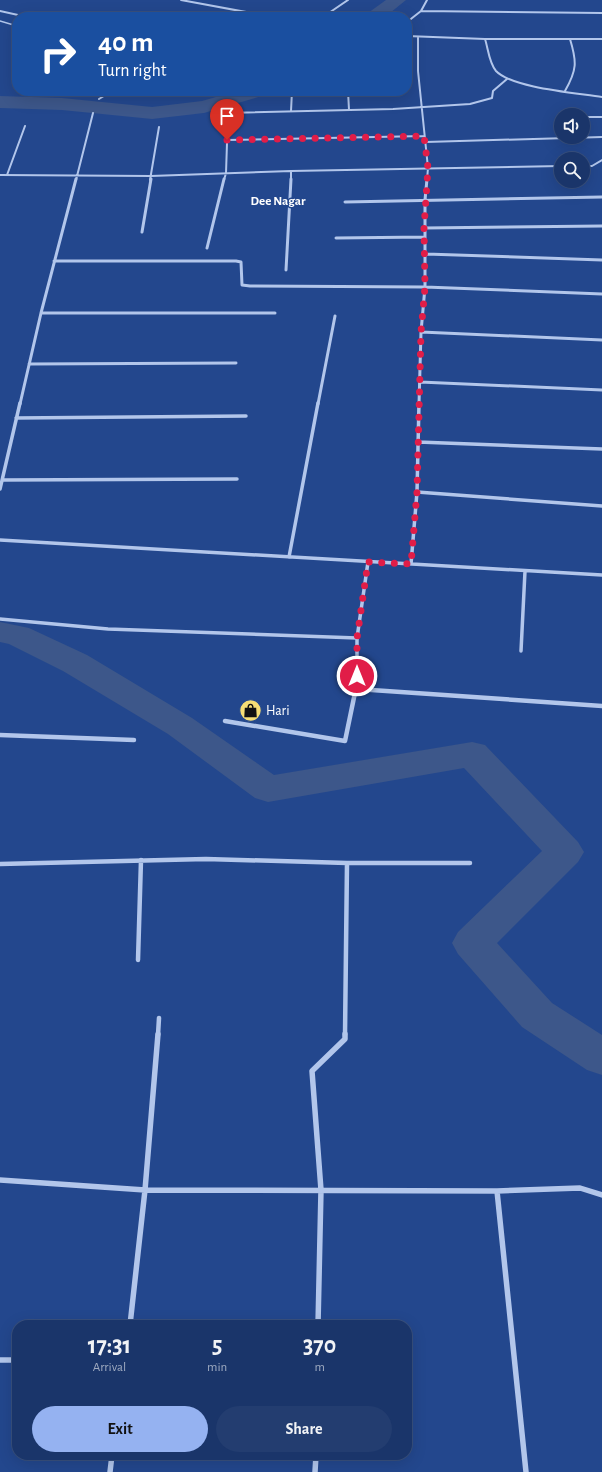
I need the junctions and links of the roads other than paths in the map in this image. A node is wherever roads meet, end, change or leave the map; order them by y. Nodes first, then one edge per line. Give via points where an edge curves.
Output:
1 (180, 0) edge
2 (348, 0) edge
3 (427, 0) edge
4 (0, 11) edge
5 (421, 11) junction
6 (241, 12) edge
7 (330, 12) edge
8 (602, 13) edge
9 (12, 14) edge
10 (412, 18) edge
11 (0, 22) edge
12 (12, 25) edge
13 (412, 36) edge
14 (418, 37) junction
15 (485, 39) junction
16 (570, 39) junction
17 (602, 39) edge
18 (507, 78) junction
19 (566, 91) junction
20 (104, 96) edge
21 (292, 96) edge
22 (348, 96) edge
23 (602, 97) edge
24 (99, 99) dead end
25 (423, 108) junction
26 (349, 110) junction
27 (291, 111) junction
28 (93, 113) dead end
29 (590, 117) edge
30 (602, 117) edge
31 (25, 126) dead end
32 (159, 127) dead end
33 (424, 136) junction
34 (602, 137) edge
35 (227, 140) junction
36 (426, 142) junction
37 (602, 160) edge
38 (554, 166) edge
39 (590, 166) edge
40 (428, 168) junction
41 (292, 171) junction
42 (226, 173) junction
43 (0, 175) edge
44 (7, 175) junction
45 (76, 176) junction
46 (151, 176) junction
47 (602, 197) edge
48 (425, 200) junction
49 (345, 202) dead end
50 (602, 226) edge
51 (424, 228) junction
52 (142, 232) dead end
53 (425, 237) junction
54 (336, 238) dead end
55 (207, 248) dead end
56 (426, 254) junction
57 (602, 260) edge
58 (54, 261) junction
59 (286, 270) dead end
60 (425, 287) junction
61 (602, 294) edge
62 (41, 313) junction
63 (275, 313) dead end
64 (335, 316) dead end
65 (421, 332) junction
66 (602, 340) edge
67 (236, 362) dead end
68 (29, 364) junction
69 (420, 382) junction
70 (602, 390) edge
71 (246, 416) dead end
72 (16, 418) junction
73 (418, 442) junction
74 (602, 449) edge
75 (237, 479) dead end
76 (3, 480) junction
77 (0, 489) edge
78 (417, 492) junction
79 (602, 506) edge
80 (0, 540) edge
81 (290, 557) junction
82 (368, 562) junction
83 (411, 564) junction
84 (525, 571) junction
85 (602, 575) edge
86 (0, 619) edge
87 (357, 638) junction
88 (521, 651) dead end
89 (357, 689) junction
90 (602, 706) edge
91 (225, 721) dead end
92 (0, 735) edge
93 (134, 740) dead end
94 (141, 860) junction
95 (347, 863) junction
96 (470, 863) dead end
97 (0, 864) edge
98 (138, 960) dead end
99 (159, 1018) dead end
100 (0, 1180) edge
101 (145, 1190) junction
102 (321, 1190) junction
103 (496, 1191) junction
104 (602, 1195) edge
105 (131, 1320) edge
106 (318, 1320) edge
107 (0, 1360) edge
108 (12, 1360) edge
109 (111, 1460) edge
110 (316, 1460) edge
111 (110, 1472) edge
112 (315, 1472) edge
113 (526, 1472) edge

1 - 6 street
2 - 7 street
3 - 5 street
4 - 9 street
5 - 8 street
5 - 10 street
11 - 12 lane
13 - 14 street
14 - 15 street
14 - 25 street via 418,71
15 - 16 street
15 - 18 street via 496,71
16 - 17 street
16 - 19 street via 577,59 575,75
18 - 19 street via 528,85
18 - 25 street via 493,91 492,98 488,100
19 - 23 street
20 - 24 street
21 - 27 street
22 - 26 street
25 - 26 street
25 - 33 street
26 - 27 street
27 - 35 street via 228,113
28 - 45 street
29 - 30 street
31 - 44 street
32 - 46 street
33 - 35 street
33 - 36 street
34 - 36 street
35 - 42 street
36 - 40 street
37 - 39 street
38 - 40 street
40 - 41 street
40 - 48 street
41 - 42 street
41 - 59 street
42 - 46 street
42 - 55 street
43 - 44 street
44 - 45 street
45 - 46 street
45 - 58 street
46 - 52 street
47 - 48 street
48 - 49 street
48 - 51 street
50 - 51 street
51 - 53 street
53 - 54 street
53 - 56 street
56 - 57 street
56 - 60 street
58 - 60 street via 236,261 241,262 244,286
58 - 62 street
60 - 61 street
60 - 65 street
62 - 63 street
62 - 68 street
64 - 81 street
65 - 66 street
65 - 69 street
67 - 68 street
68 - 72 street
69 - 70 street
69 - 73 street
71 - 72 street
72 - 76 street
73 - 74 street
73 - 78 street
75 - 76 street
76 - 77 street
78 - 79 street
78 - 83 street
80 - 81 street
81 - 82 street
82 - 83 street
82 - 87 street
83 - 84 street
84 - 85 street
84 - 88 street
86 - 87 street via 108,629
87 - 89 street
89 - 90 street
89 - 91 street via 345,741
92 - 93 street
94 - 95 street
94 - 97 street
94 - 98 street
95 - 96 street
95 - 102 street via 345,1039 312,1071
99 - 101 street
100 - 101 street
101 - 102 street
101 - 105 street
102 - 103 street
102 - 106 street
103 - 104 street via 580,1188
103 - 113 street
107 - 108 street
109 - 111 street
110 - 112 street

